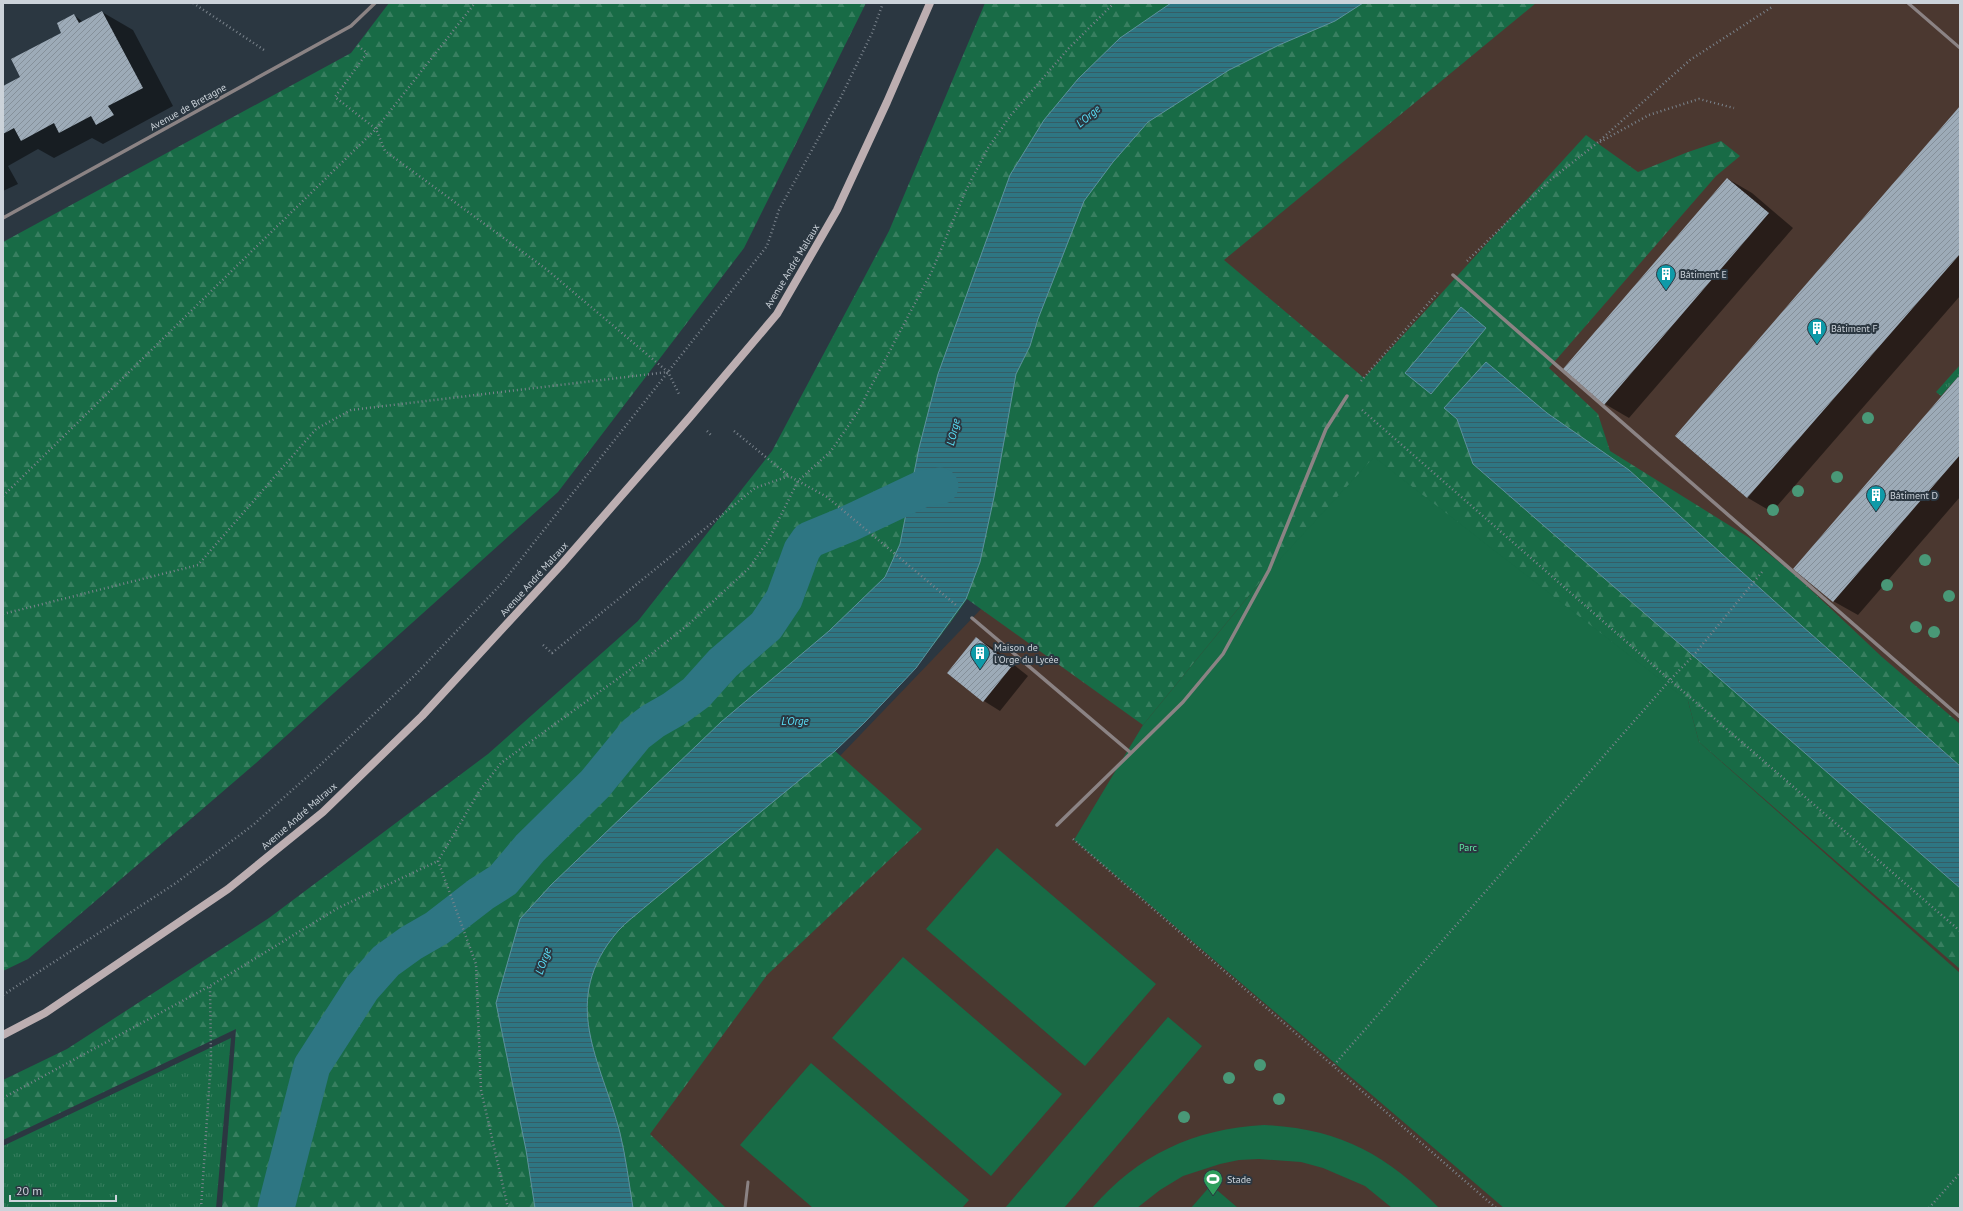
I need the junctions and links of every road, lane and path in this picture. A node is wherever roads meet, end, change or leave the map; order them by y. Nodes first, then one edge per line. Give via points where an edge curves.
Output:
1 (193, 3) edge
2 (375, 3) edge
3 (475, 3) edge
4 (883, 3) edge
5 (930, 3) edge
6 (1114, 3) edge
7 (1908, 3) edge
8 (1772, 6) dead end
9 (1960, 48) edge
10 (367, 52) dead end
11 (284, 63) junction
12 (1734, 108) dead end
13 (376, 129) junction
14 (1596, 144) junction
15 (3, 218) edge
16 (1452, 275) junction
17 (668, 372) junction
18 (1347, 396) junction
19 (690, 417) junction
20 (734, 431) dead end
21 (789, 476) junction
22 (798, 481) junction
23 (3, 496) edge
24 (1752, 582) dead end
25 (3, 614) edge
26 (972, 618) joint
27 (543, 645) dead end
28 (1670, 680) junction
29 (1960, 717) edge
30 (1130, 753) junction
31 (1057, 825) joint
32 (438, 861) junction
33 (1960, 931) edge
34 (210, 986) junction
35 (3, 995) edge
36 (3, 1035) edge
37 (1334, 1065) junction
38 (3, 1098) edge
39 (1960, 1173) edge
40 (748, 1182) dead end
41 (201, 1208) edge
42 (508, 1208) edge
43 (745, 1208) edge
44 (1496, 1208) edge
45 (1929, 1208) edge

1 - 11 path
2 - 11 street, Avenue de Bretagne via 351,26
3 - 13 path
4 - 17 path via 872,33 841,97 779,210 768,246
5 - 19 main road, Avenue André Malraux via 837,210 777,314
6 - 22 path via 1069,48 1011,115 988,148 966,190 932,271 857,413 831,451
7 - 9 lane
8 - 14 path via 1690,60
10 - 13 path via 334,97
11 - 15 street, Avenue de Bretagne
12 - 14 path via 1699,99 1649,116
13 - 17 path via 385,150 546,269
13 - 23 path
14 - 16 path via 1549,181
16 - 18 path
16 - 29 street
17 - 19 path
17 - 25 path via 351,410 316,429 198,565
17 - 35 path via 504,582 415,675 317,768 253,824 176,883
18 - 28 path
18 - 30 street via 1326,429 1303,480 1269,570 1223,654 1183,702
19 - 36 main road, Avenue André Malraux via 561,565 422,716 323,812 228,889 45,1013
20 - 21 path
21 - 22 path
21 - 27 path via 755,488 552,653
22 - 26 path via 827,496
22 - 32 path via 768,541 749,568 704,611 651,654 501,763 480,790
24 - 28 path via 1693,656
26 - 30 street
28 - 33 path
28 - 37 path
30 - 31 street
31 - 37 path
32 - 34 path via 338,908
32 - 42 path via 476,964 481,1090
34 - 38 path
34 - 41 path via 212,1059
37 - 44 path
39 - 45 path
40 - 43 lane

